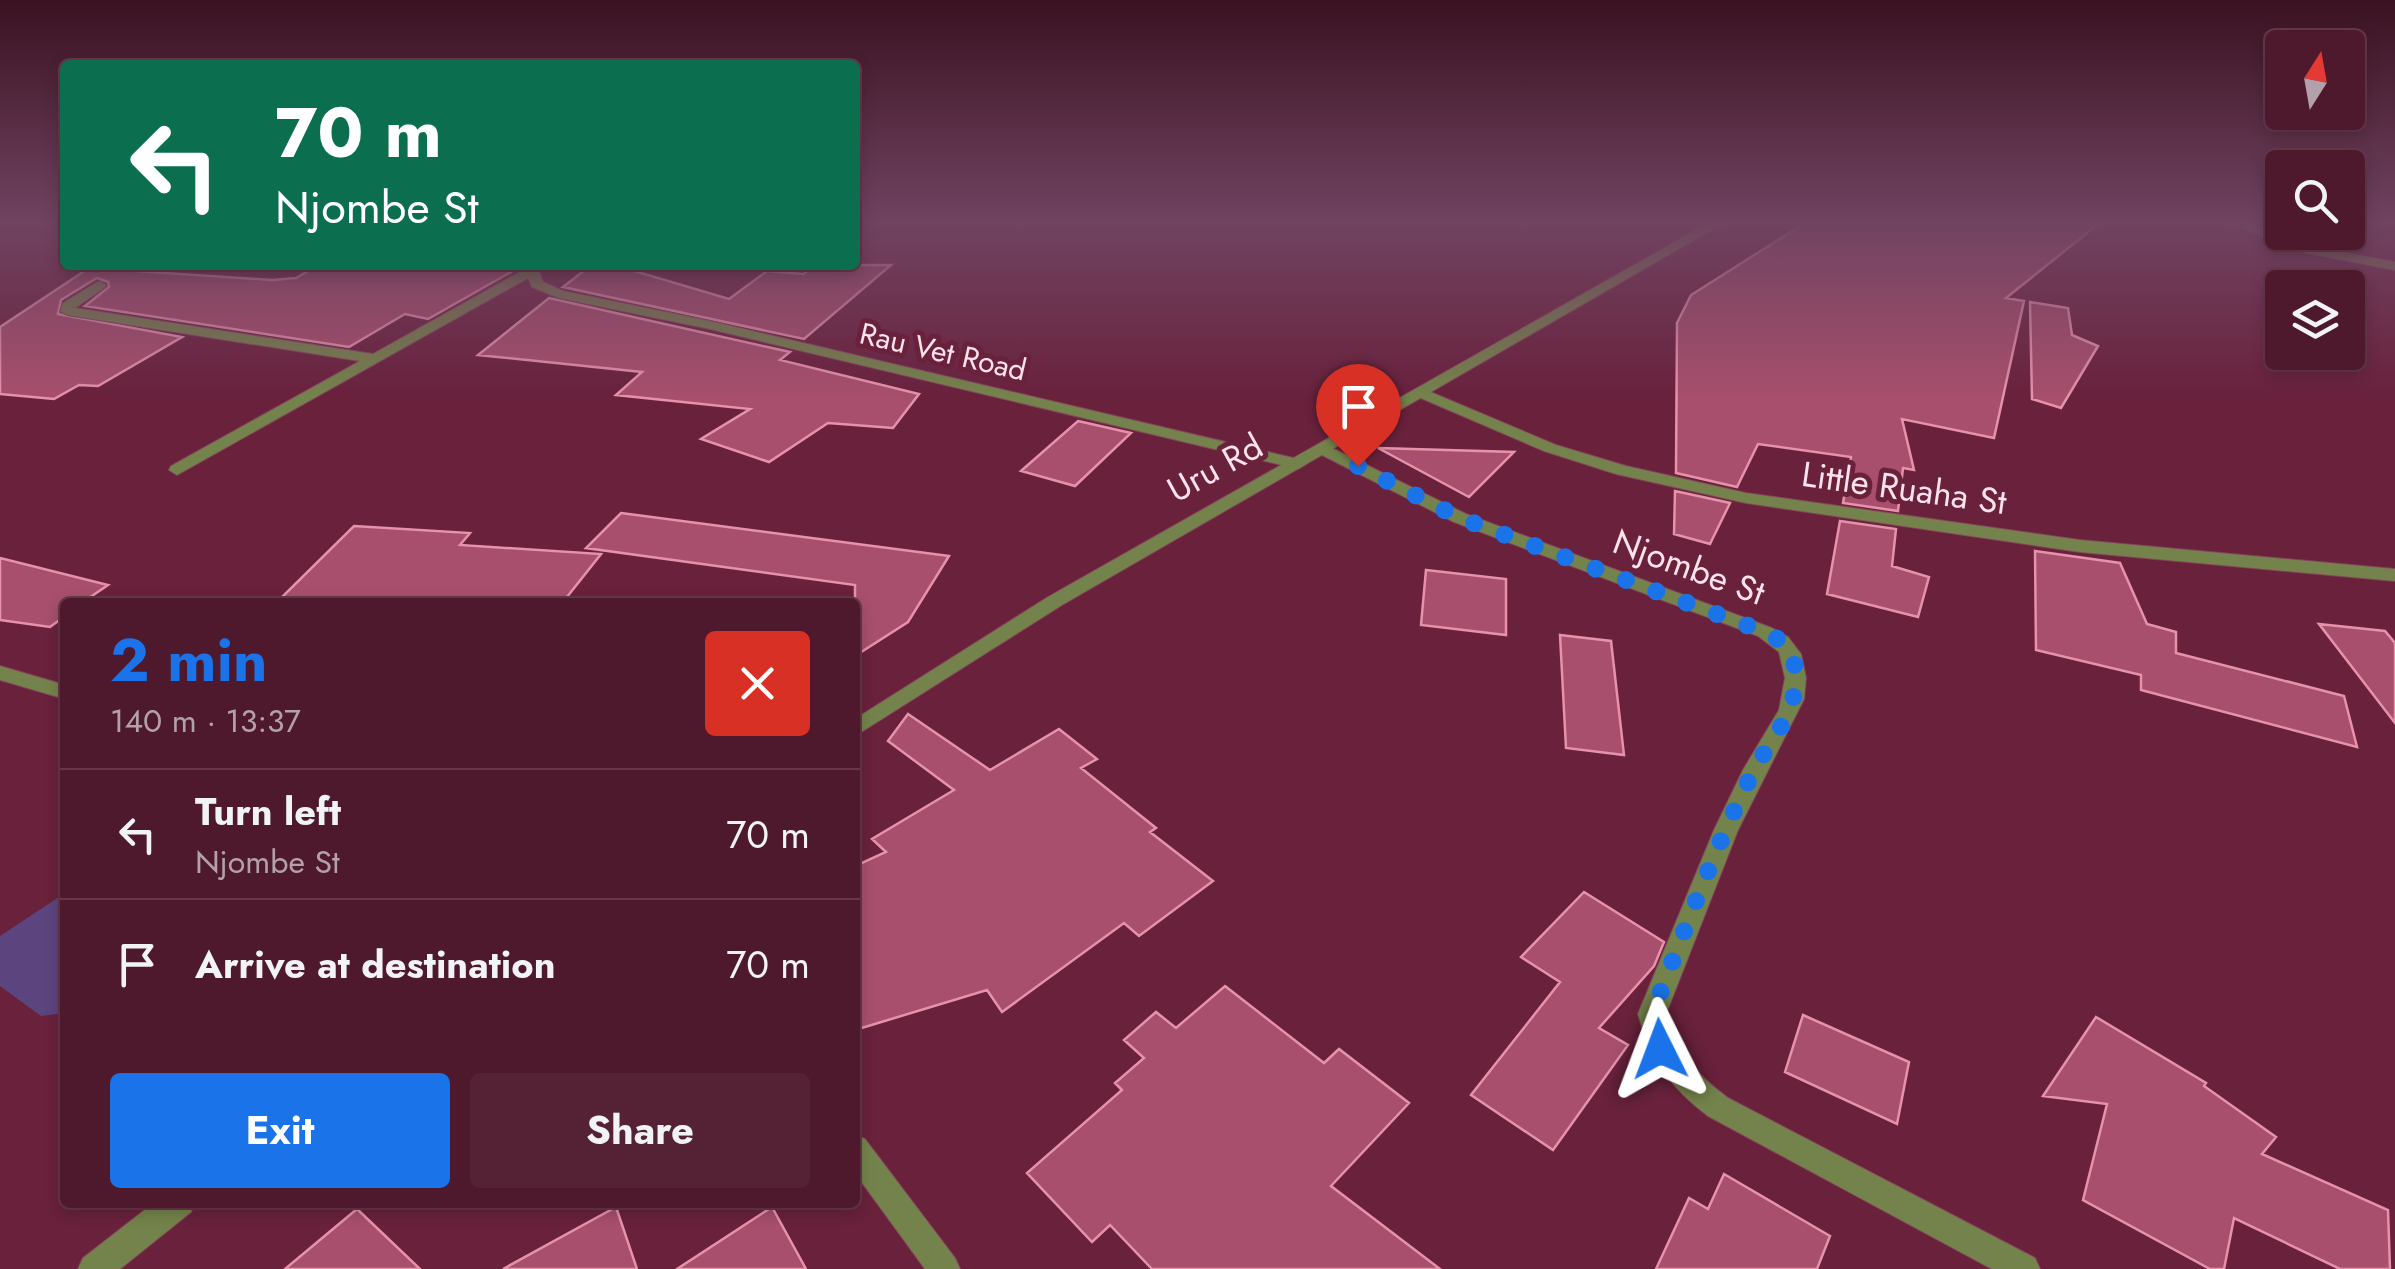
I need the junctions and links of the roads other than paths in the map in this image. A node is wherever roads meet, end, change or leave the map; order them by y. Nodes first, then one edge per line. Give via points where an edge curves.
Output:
1 (510, 280) edge
2 (536, 280) edge
3 (1618, 280) edge
4 (100, 285) dead end
5 (375, 359) junction
6 (1421, 393) junction
7 (1324, 449) junction
8 (1298, 464) junction
9 (177, 470) dead end
10 (2395, 575) edge
11 (0, 672) edge
12 (60, 690) edge
13 (860, 726) edge
14 (860, 1156) edge
15 (172, 1208) edge
16 (94, 1269) edge
17 (944, 1269) edge
18 (2024, 1269) edge

1 - 5 street
2 - 8 street, Rau Vet Road via 559,294
3 - 6 street, Uru Rd
4 - 5 street via 66,312
5 - 9 street
6 - 7 street, Uru Rd
6 - 10 street, Little Ruaha St via 1550,448 1746,498 2080,546
7 - 8 street, Uru Rd
7 - 18 street, Njombe St via 1460,518 1780,638 1794,661 1795,692 1754,772 1652,1014 1660,1049 1684,1082 1718,1107
8 - 13 street, Uru Rd via 1055,600
11 - 12 street
14 - 17 street
15 - 16 street

